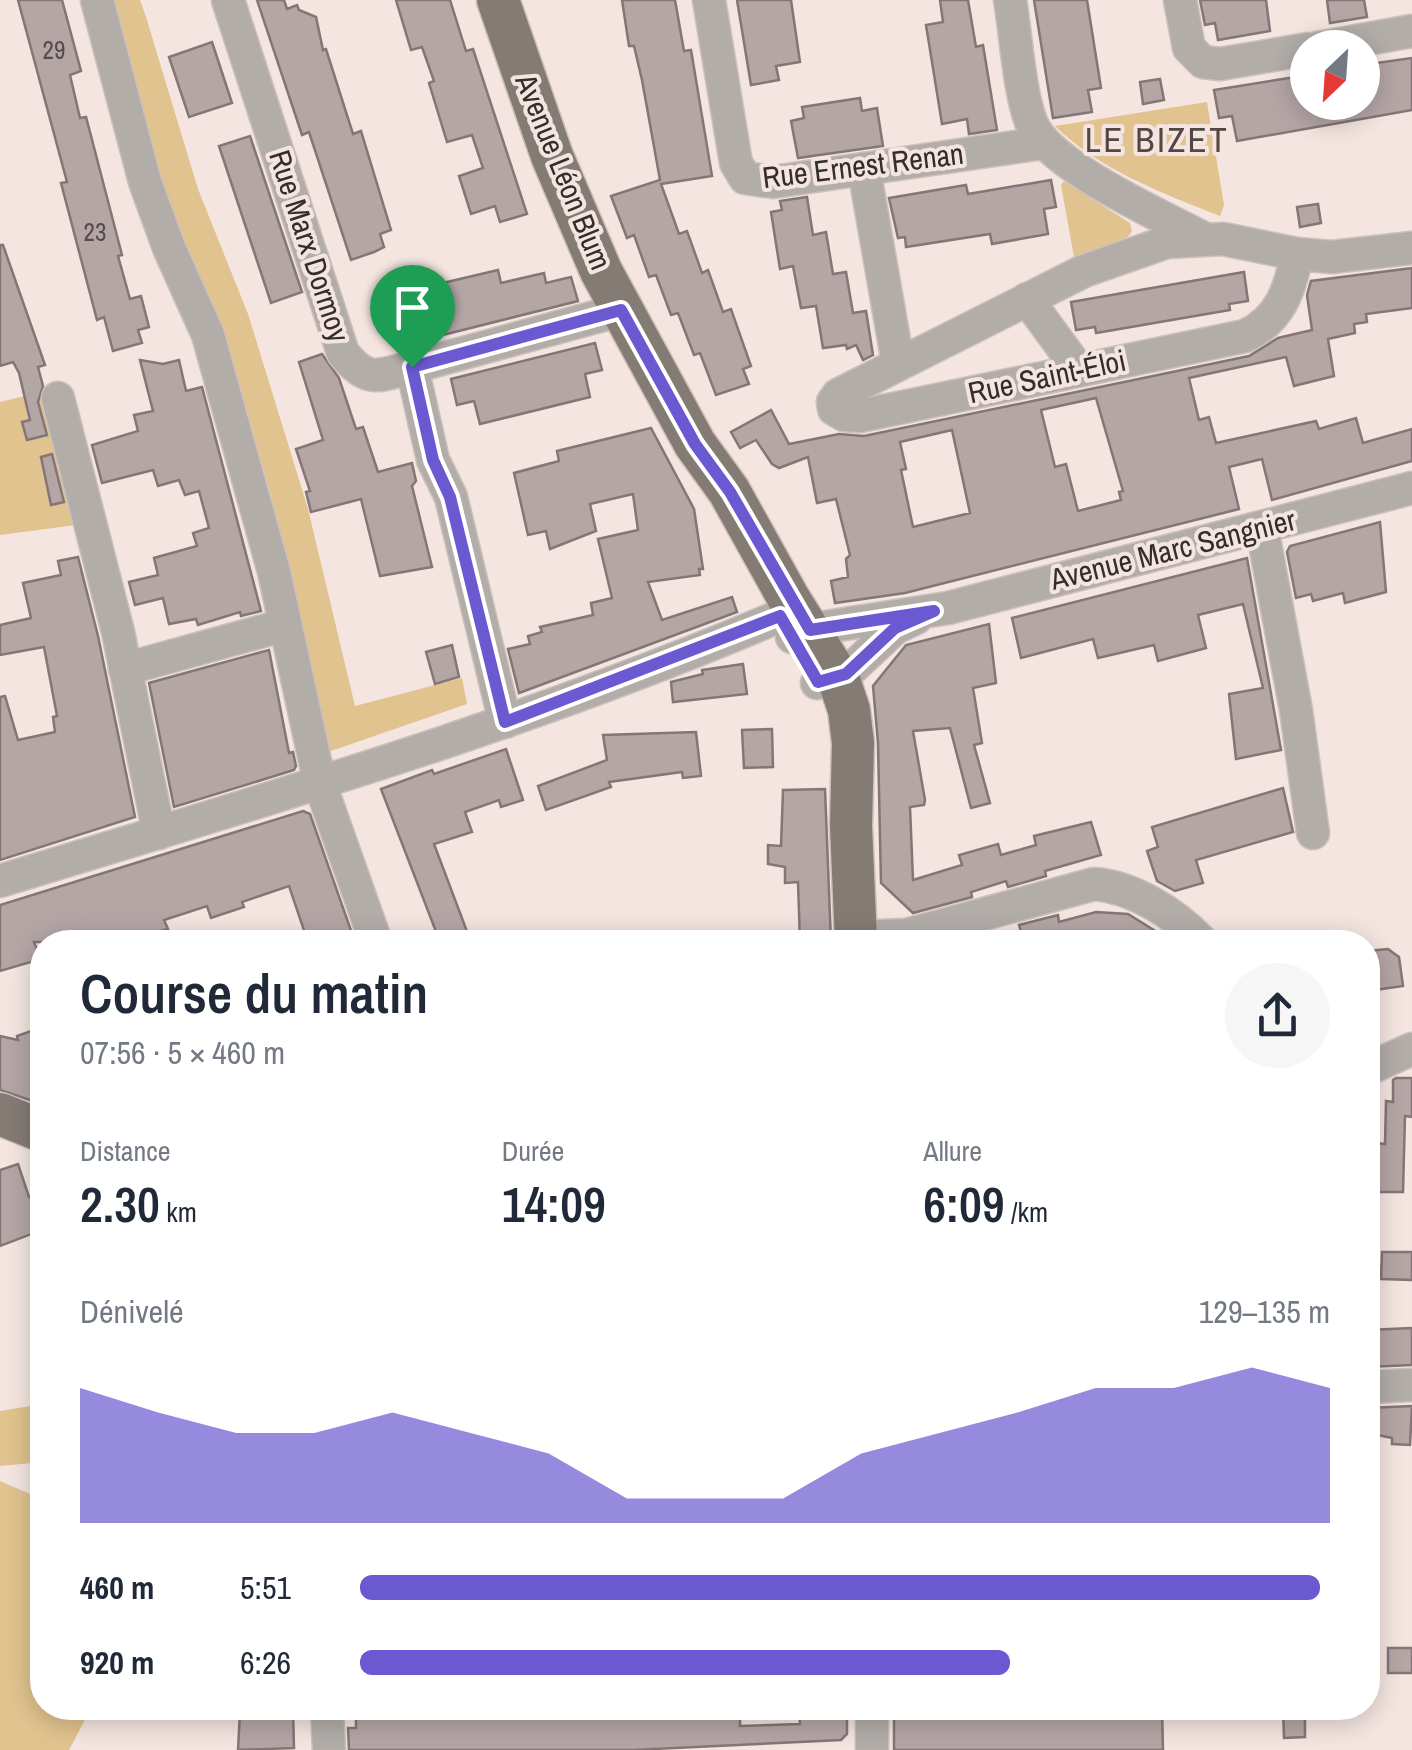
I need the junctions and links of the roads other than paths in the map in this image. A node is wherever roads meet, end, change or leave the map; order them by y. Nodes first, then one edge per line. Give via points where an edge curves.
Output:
1 (97, 0) edge
2 (228, 0) edge
3 (498, 0) edge
4 (709, 0) edge
5 (1010, 0) edge
6 (1180, 0) edge
7 (1412, 32) edge
8 (1380, 37) edge
9 (1290, 52) edge
10 (1043, 142) junction
11 (864, 169) junction
12 (1202, 238) junction
13 (1412, 248) edge
14 (1298, 254) junction
15 (1027, 299) junction
16 (621, 310) junction
17 (898, 363) junction
18 (412, 367) junction
19 (1079, 370) junction
20 (58, 398) dead end
21 (1412, 488) edge
22 (1262, 528) junction
23 (934, 611) junction
24 (794, 623) junction
25 (285, 626) junction
26 (125, 669) junction
27 (828, 680) junction
28 (505, 722) junction
29 (320, 784) junction
30 (158, 832) junction
31 (1312, 833) dead end
32 (0, 880) edge
33 (372, 930) edge
34 (856, 930) edge
35 (928, 930) edge
36 (1188, 930) edge
37 (1412, 1032) edge
38 (1380, 1044) edge
39 (1412, 1049) edge
40 (1380, 1064) edge
41 (0, 1114) edge
42 (30, 1126) edge
43 (1380, 1386) edge
44 (1412, 1386) edge
45 (328, 1720) edge
46 (872, 1720) edge
47 (329, 1750) edge
48 (872, 1750) edge

1 - 25 street via 145,182 208,335
2 - 18 street, Rue Marx Dormoy via 344,353 370,376
3 - 16 main road, Avenue Léon Blum via 585,239
4 - 11 street, Rue Ernest Renan via 738,171 762,183
5 - 10 street via 1028,114
6 - 9 street via 1188,48 1202,62
7 - 8 street
10 - 11 street, Rue Ernest Renan
10 - 12 street
11 - 17 street
12 - 14 street, Rue Saint-Éloi
12 - 15 street, Rue Saint-Éloi via 1128,254
13 - 14 street, Rue Saint-Éloi via 1350,257
14 - 19 street, Rue Saint-Éloi via 1283,302 1256,331
15 - 17 street, Rue Saint-Éloi
15 - 19 street
16 - 18 street
16 - 24 main road, Avenue Léon Blum via 695,444 711,492
17 - 19 street, Rue Saint-Éloi via 838,395 835,410 860,416
18 - 28 street
20 - 26 street
21 - 22 street, Avenue Marc Sangnier
22 - 23 street, Avenue Marc Sangnier
22 - 31 street
23 - 24 street, Avenue Marc Sangnier
23 - 27 street, Avenue Marc Sangnier via 895,628 852,669
24 - 27 main road, Avenue Léon Blum
24 - 28 street, Avenue Marc Sangnier
25 - 26 street
25 - 29 street
26 - 30 street
27 - 34 main road, Avenue Léon Blum via 849,710 854,743
28 - 29 street, Avenue Marc Sangnier
29 - 30 street, Avenue Marc Sangnier
29 - 33 street
30 - 32 street, Avenue Marc Sangnier
35 - 36 street via 1094,884 1164,910
37 - 38 street
39 - 40 street
41 - 42 main road
43 - 44 street
45 - 47 street
46 - 48 street

